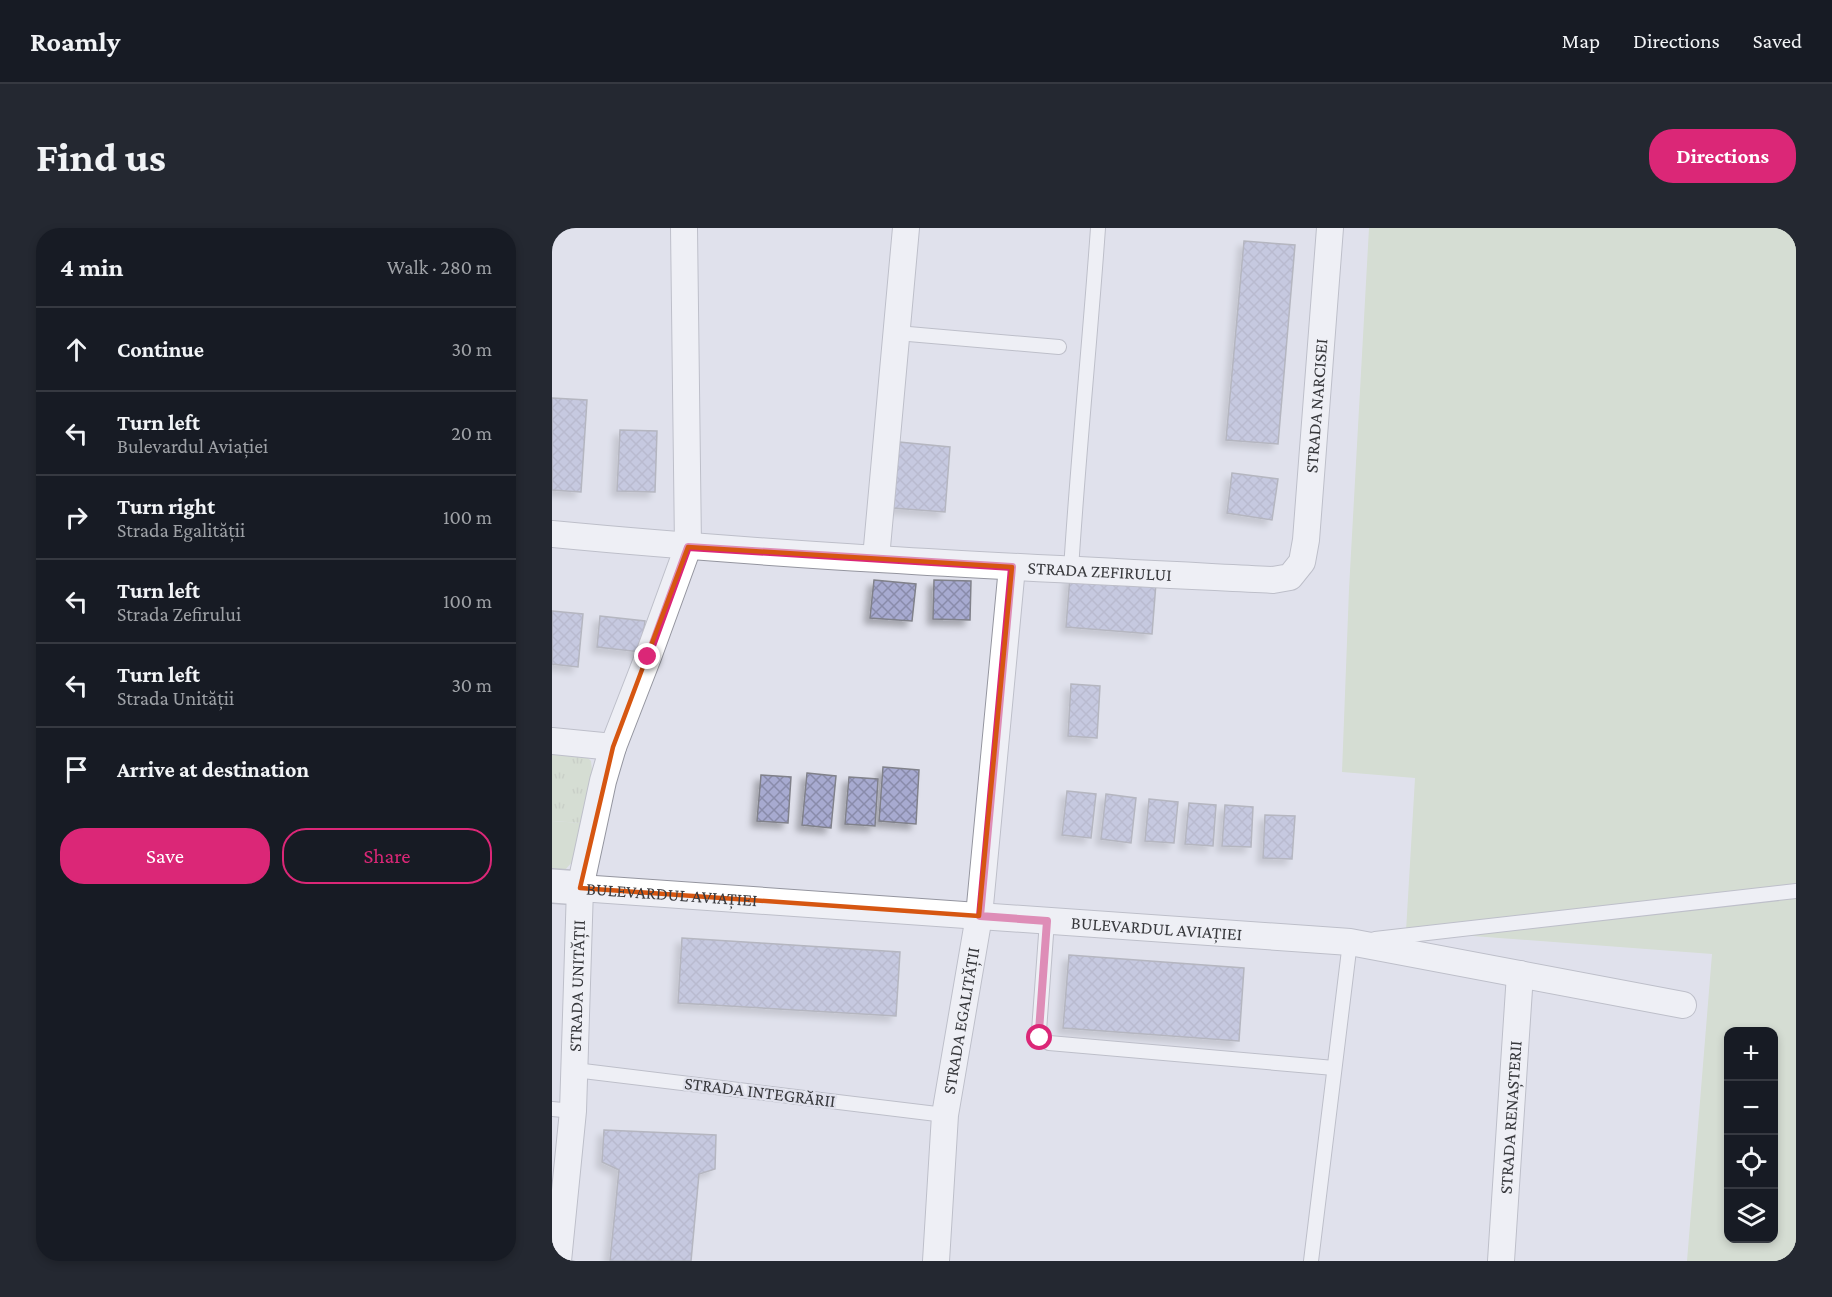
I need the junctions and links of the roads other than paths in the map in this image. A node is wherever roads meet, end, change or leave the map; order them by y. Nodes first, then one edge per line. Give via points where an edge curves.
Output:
1 (684, 228) edge
2 (906, 228) edge
3 (1098, 228) edge
4 (1330, 228) edge
5 (897, 333) junction
6 (1059, 347) dead end
7 (552, 534) edge
8 (688, 547) junction
9 (876, 558) junction
10 (1012, 567) junction
11 (1071, 570) junction
12 (1290, 577) joint
13 (552, 741) edge
14 (613, 747) junction
15 (566, 887) edge
16 (1796, 891) edge
17 (980, 916) junction
18 (1047, 921) junction
19 (1350, 942) junction
20 (1520, 974) junction
21 (1683, 1005) dead end
22 (1334, 1068) junction
23 (575, 1070) junction
24 (563, 1110) edge
25 (945, 1115) junction
26 (558, 1261) edge
27 (936, 1261) edge
28 (1311, 1261) edge
29 (1502, 1261) edge

1 - 8 street
2 - 5 street
3 - 11 lane
4 - 12 street, STRADA NARCISEI via 1306,540 1302,561
5 - 6 lane
5 - 9 street
7 - 8 street, STRADA ZEFIRULUI
8 - 9 street, STRADA ZEFIRULUI
8 - 14 street, STRADA UNITĂȚII
9 - 10 street, STRADA ZEFIRULUI
10 - 11 street, STRADA ZEFIRULUI
10 - 17 street, STRADA EGALITĂȚII
11 - 12 street, STRADA ZEFIRULUI via 1273,580
13 - 14 street
14 - 15 street, STRADA UNITĂȚII
15 - 17 street, BULEVARDUL AVIAȚIEI
15 - 23 street, STRADA UNITĂȚII
16 - 19 lane
17 - 18 street, BULEVARDUL AVIAȚIEI
17 - 25 street, STRADA EGALITĂȚII
18 - 19 street, BULEVARDUL AVIAȚIEI
18 - 22 lane via 1039,1031 1040,1038 1049,1043
19 - 20 street, BULEVARDUL AVIAȚIEI
19 - 22 lane
20 - 21 street, BULEVARDUL AVIAȚIEI
20 - 29 street, STRADA RENAȘTERII
22 - 28 lane
23 - 24 street, STRADA UNITĂȚII
23 - 25 lane, STRADA INTEGRĂRII
24 - 26 street, STRADA UNITĂȚII
25 - 27 street, STRADA EGALITĂȚII

